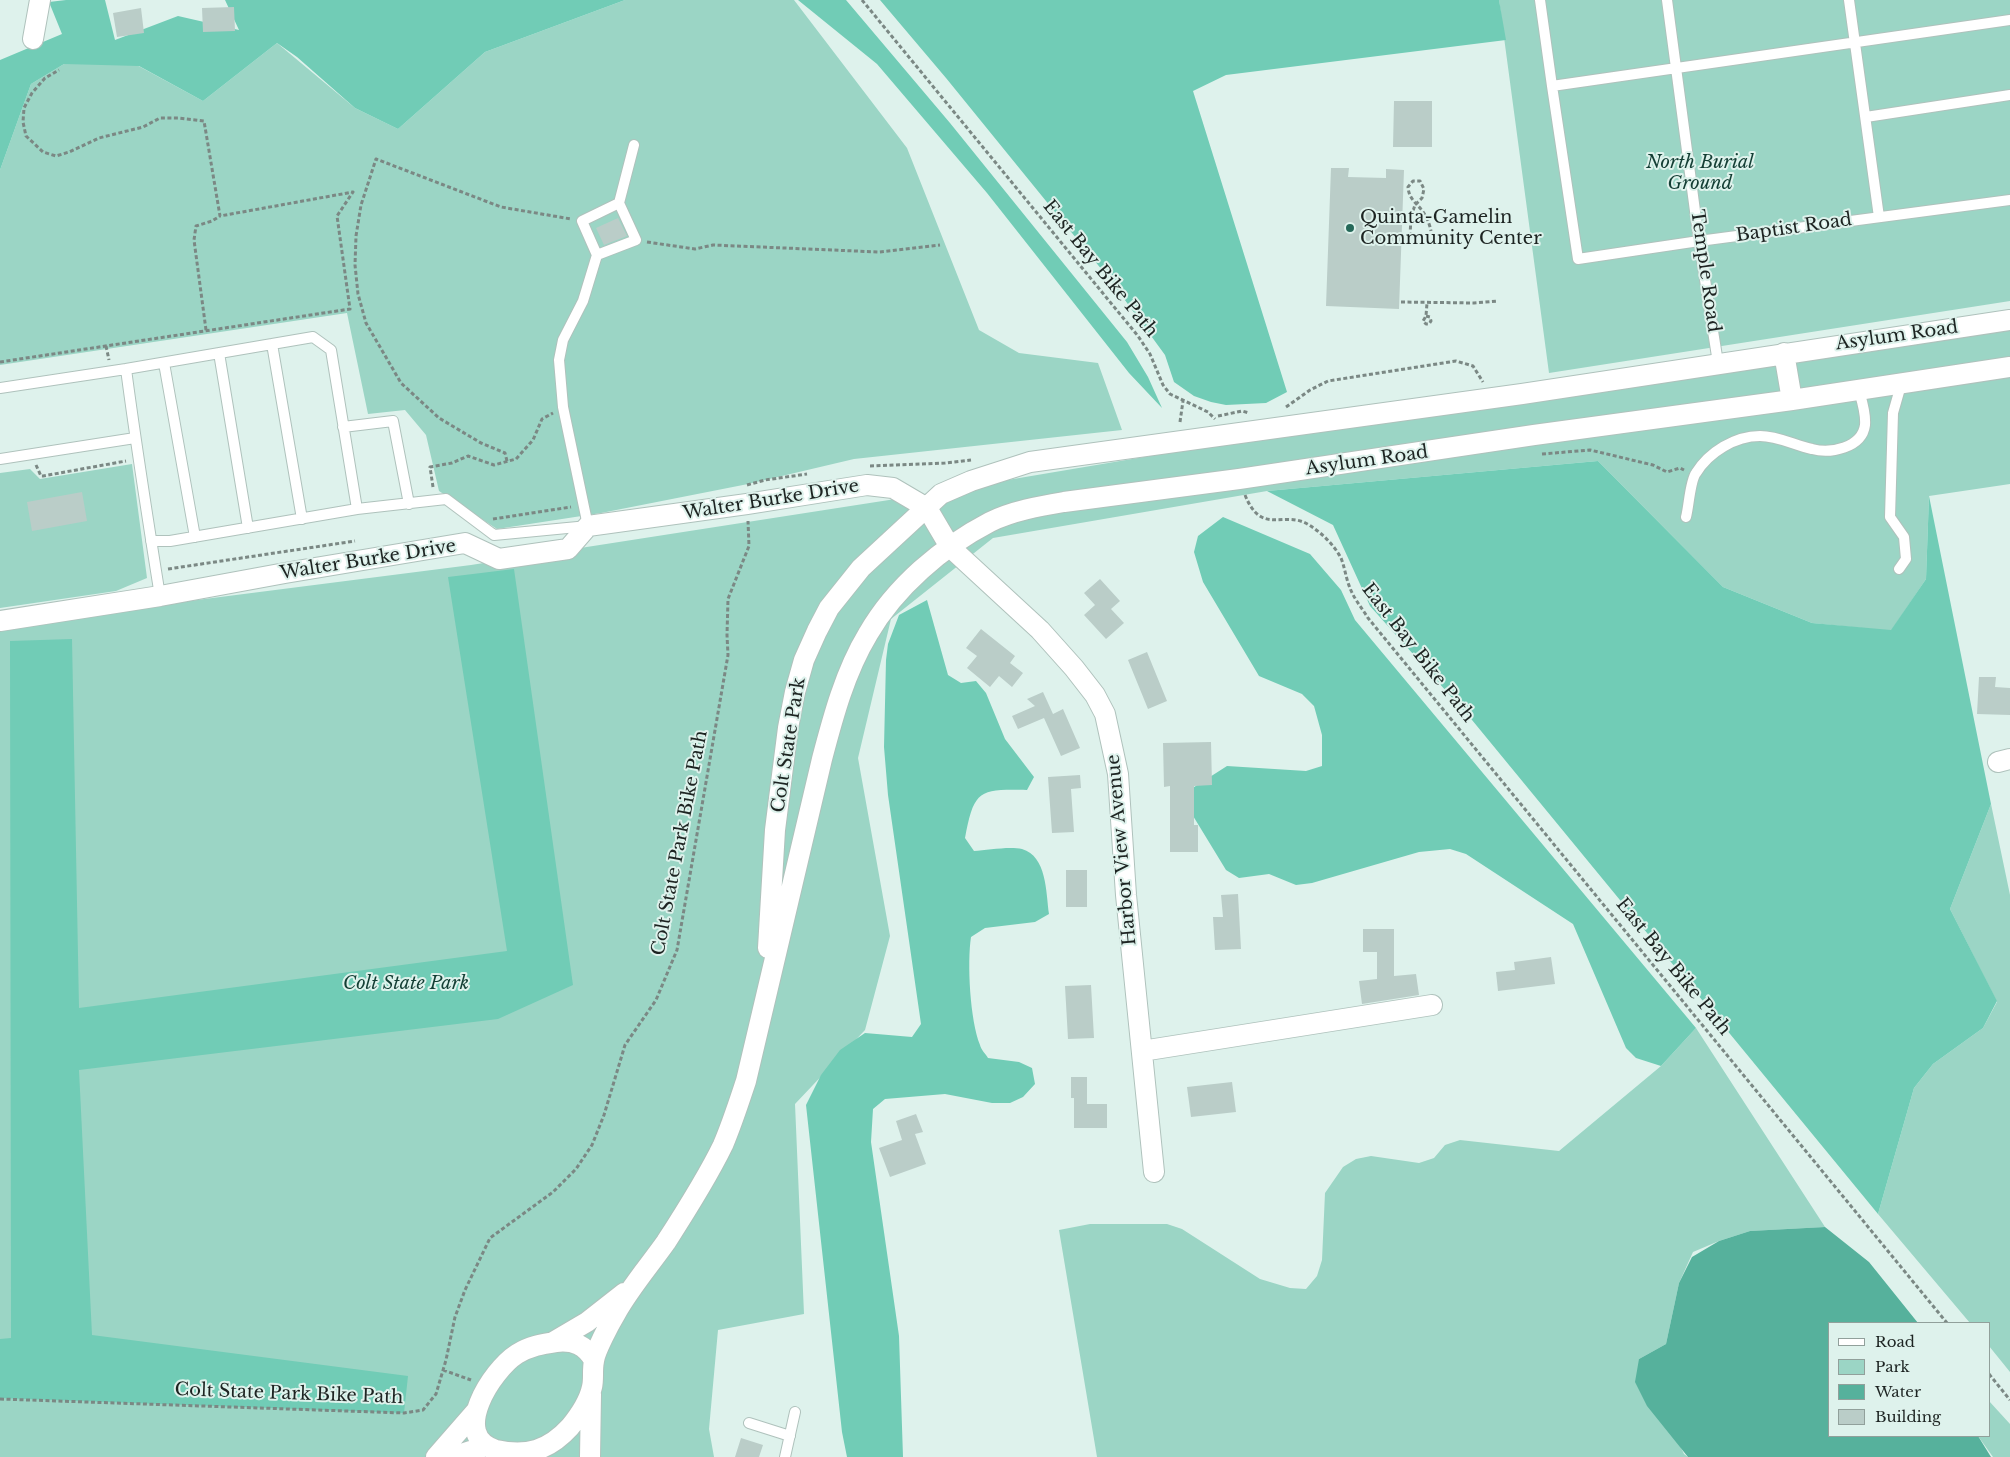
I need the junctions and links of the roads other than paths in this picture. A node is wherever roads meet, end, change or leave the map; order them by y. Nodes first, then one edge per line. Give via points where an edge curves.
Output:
1 (40, 0) edge
2 (1540, 0) edge
3 (1667, 0) edge
4 (1849, 0) edge
5 (2010, 20) edge
6 (33, 40) dead end
7 (1855, 43) junction
8 (1677, 68) junction
9 (1552, 86) junction
10 (2010, 95) edge
11 (1866, 117) junction
12 (634, 145) dead end
13 (2010, 200) edge
14 (619, 203) junction
15 (1880, 216) junction
16 (1699, 241) junction
17 (597, 255) junction
18 (2010, 320) edge
19 (272, 344) junction
20 (1784, 353) junction
21 (219, 354) junction
22 (164, 363) junction
23 (1718, 363) junction
24 (2010, 367) edge
25 (126, 369) junction
26 (1901, 385) junction
27 (0, 388) edge
28 (1859, 391) junction
29 (1792, 400) junction
30 (343, 427) junction
31 (136, 438) junction
32 (0, 459) edge
33 (1030, 462) joint
34 (409, 504) junction
35 (928, 508) junction
36 (357, 509) junction
37 (1686, 518) dead end
38 (302, 519) junction
39 (588, 526) junction
40 (248, 528) junction
41 (195, 537) junction
42 (151, 541) junction
43 (950, 547) junction
44 (1899, 569) dead end
45 (160, 596) junction
46 (0, 621) edge
47 (1432, 1004) dead end
48 (759, 1022) junction
49 (1142, 1051) junction
50 (1154, 1172) dead end
51 (635, 1284) junction
52 (553, 1342) junction
53 (594, 1360) junction
54 (591, 1389) junction
55 (477, 1410) junction
56 (794, 1412) dead end
57 (749, 1423) dead end
58 (790, 1436) junction
59 (486, 1446) junction
60 (534, 1455) edge
61 (592, 1455) edge
62 (436, 1457) edge
63 (452, 1457) edge
64 (785, 1457) edge

1 - 6 street
2 - 9 lane
3 - 8 lane, Temple Road
4 - 7 lane
5 - 7 lane
7 - 8 lane
7 - 11 lane
8 - 9 lane
8 - 16 lane, Temple Road
9 - 16 lane, Baptist Road via 1578,259
10 - 11 lane
11 - 15 lane
12 - 14 lane
13 - 15 lane, Baptist Road
14 - 17 lane via 582,221
14 - 17 lane via 636,240
15 - 16 lane, Baptist Road
16 - 23 lane, Temple Road
17 - 39 lane via 583,301 563,340 558,360 563,407
18 - 20 street, Asylum Road
19 - 21 lane
19 - 30 lane via 313,337 331,350
19 - 38 lane
20 - 23 street, Asylum Road
20 - 29 street
21 - 22 lane
21 - 40 lane
22 - 25 lane
22 - 41 lane
23 - 33 street, Asylum Road via 1522,394
24 - 26 street, Asylum Road
25 - 27 lane
25 - 31 lane
26 - 28 street, Asylum Road
26 - 44 lane via 1893,413 1890,475 1890,517 1904,537 1905,544 1906,559
28 - 29 street, Asylum Road
28 - 37 lane via 1864,426 1853,443 1828,451 1812,450 1772,437 1758,436 1730,442 1695,474
29 - 43 street, Asylum Road via 1042,505 992,521
30 - 34 lane via 393,421
30 - 36 lane
31 - 32 lane
31 - 42 lane
33 - 35 street, Colt State Park via 941,494
34 - 36 lane
34 - 39 lane via 446,499 494,535
35 - 39 street, Walter Burke Drive via 893,488 867,485
35 - 43 street, Harbor View Avenue
35 - 48 street, Colt State Park via 850,581 829,608 804,660 794,692 780,784
36 - 38 lane
38 - 40 lane
39 - 45 street, Walter Burke Drive via 568,549 499,559 465,543
40 - 41 lane
41 - 42 lane
42 - 45 lane
43 - 48 street, Colt State Park via 916,575 886,607 868,633 846,680 822,759
43 - 49 street, Harbor View Avenue via 1040,630 1095,695 1105,714 1118,774
45 - 46 street, Walter Burke Drive
47 - 49 street
48 - 51 street, Colt State Park via 746,1081 723,1144 666,1242
49 - 50 street, Harbor View Avenue
51 - 52 street, Colt State Park via 587,1322
51 - 53 street, Colt State Park
52 - 53 street, Colt State Park via 577,1342
52 - 55 street, Colt State Park via 534,1345 516,1354 487,1386
53 - 54 street, Colt State Park
54 - 60 street, Colt State Park via 578,1417
54 - 61 street, Colt State Park
55 - 59 street, Colt State Park via 476,1427
55 - 62 street
56 - 58 lane
57 - 58 lane
58 - 64 lane
59 - 60 street, Colt State Park via 502,1452
59 - 63 street

